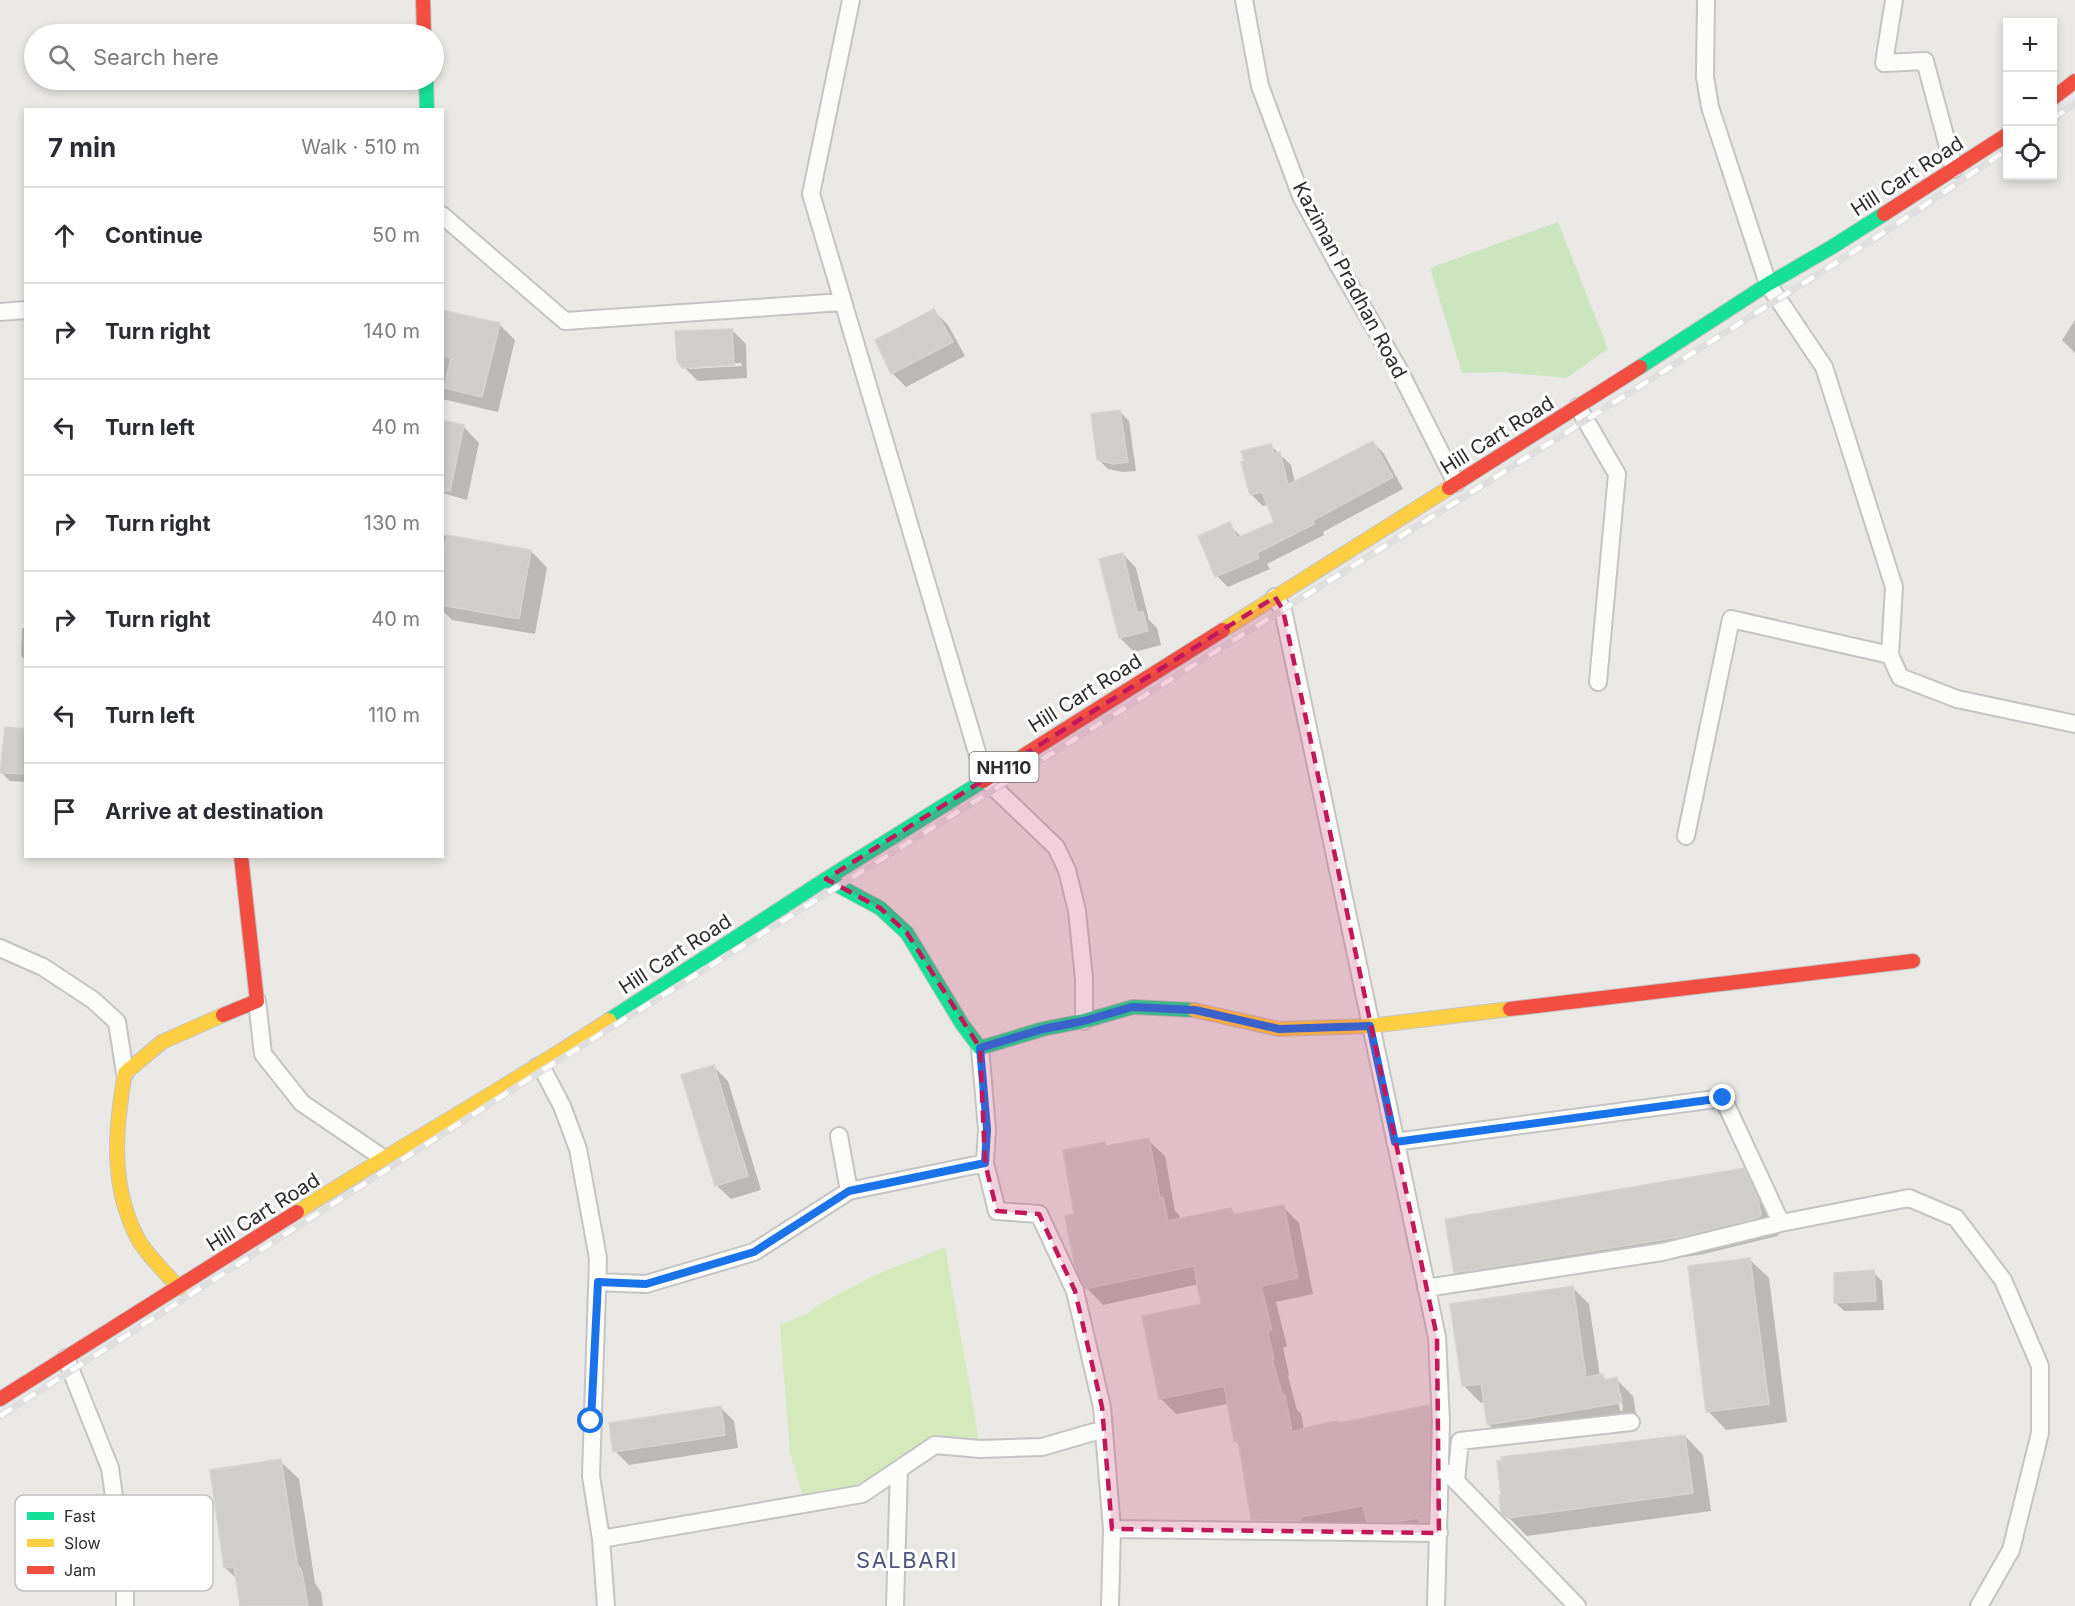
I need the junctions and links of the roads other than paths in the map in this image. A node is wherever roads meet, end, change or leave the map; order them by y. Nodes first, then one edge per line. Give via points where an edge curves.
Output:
1 (423, 0) edge
2 (851, 0) edge
3 (1244, 0) edge
4 (1706, 0) edge
5 (1894, 0) edge
6 (424, 24) edge
7 (2075, 81) edge
8 (426, 90) edge
9 (2057, 95) edge
10 (427, 108) edge
11 (2003, 137) edge
12 (1954, 169) junction
13 (444, 217) edge
14 (1768, 284) junction
15 (843, 302) junction
16 (24, 310) edge
17 (0, 312) edge
18 (1578, 407) junction
19 (1456, 483) junction
20 (1275, 597) junction
21 (1890, 655) junction
22 (1598, 682) dead end
23 (2075, 724) edge
24 (985, 779) junction
25 (1686, 836) dead end
26 (241, 858) edge
27 (826, 879) junction
28 (0, 948) edge
29 (1913, 961) dead end
30 (257, 1000) junction
31 (1084, 1021) junction
32 (1370, 1026) junction
33 (980, 1048) junction
34 (537, 1067) junction
35 (125, 1073) junction
36 (839, 1137) dead end
37 (1395, 1142) junction
38 (383, 1158) junction
39 (985, 1163) junction
40 (849, 1191) junction
41 (1781, 1223) junction
42 (598, 1282) junction
43 (179, 1288) junction
44 (1426, 1288) junction
45 (66, 1358) junction
46 (0, 1399) edge
47 (1631, 1422) dead end
48 (1104, 1429) junction
49 (1440, 1465) junction
50 (899, 1469) junction
51 (1456, 1481) junction
52 (114, 1495) edge
53 (1112, 1529) junction
54 (1439, 1533) junction
55 (601, 1539) junction
56 (606, 1606) edge
57 (895, 1606) edge
58 (1110, 1606) edge
59 (1436, 1606) edge
60 (1576, 1606) edge
61 (1979, 1606) edge

1 - 6 main road
2 - 15 street via 811,194
3 - 19 street, Kaziman Pradhan Road via 1260,86 1301,196 1399,370
4 - 14 street via 1707,94
5 - 12 street via 1884,63 1924,61
7 - 9 main road
8 - 10 main road
11 - 12 main road, Hill Cart Road / NH110
12 - 14 main road, Hill Cart Road / NH110
13 - 15 street via 565,321
14 - 18 main road, Hill Cart Road / NH110
14 - 21 street via 1824,367 1894,587
15 - 24 street
16 - 17 street
18 - 19 main road, Hill Cart Road / NH110
18 - 22 street via 1617,474
19 - 20 main road, Hill Cart Road / NH110
20 - 24 main road, Hill Cart Road / NH110
20 - 32 street via 1282,610
21 - 23 street via 1900,677 1957,699
21 - 25 street via 1731,619
24 - 27 main road, Hill Cart Road / NH110
24 - 31 street via 1056,847 1067,870 1077,911
26 - 30 main road
27 - 33 main road via 879,908 907,933
27 - 34 main road, Hill Cart Road / NH110
28 - 35 street via 44,967 93,1000 117,1022
29 - 32 main road
30 - 35 main road via 162,1042
30 - 38 street via 262,1054 302,1102
31 - 32 main road via 1132,1007 1195,1010 1279,1029
31 - 33 main road
32 - 37 street
33 - 39 street via 987,1129
34 - 38 main road, Hill Cart Road / NH110
34 - 42 street via 543,1070 562,1106 578,1149 598,1258
35 - 43 main road via 117,1120 119,1190 138,1240
36 - 40 street
37 - 41 street via 1723,1098
37 - 44 street
38 - 43 main road, Hill Cart Road / NH110
39 - 40 street
39 - 48 street via 997,1211 1039,1214 1075,1291
40 - 42 street via 754,1252 646,1284
41 - 44 street via 1662,1252
41 - 61 street via 1909,1198 1956,1218 2003,1280 2040,1366 2040,1433 2011,1550
42 - 55 street via 591,1476
43 - 45 main road, Hill Cart Road / NH110
44 - 49 street via 1437,1337
45 - 46 main road, Hill Cart Road / NH110
45 - 52 street via 110,1468
47 - 51 street via 1460,1441
48 - 50 street via 1042,1447 980,1449 935,1445
48 - 53 street
49 - 51 street
49 - 54 street
50 - 55 street via 862,1494
50 - 57 street
51 - 60 street
53 - 54 street
53 - 58 street
54 - 59 street
55 - 56 street

